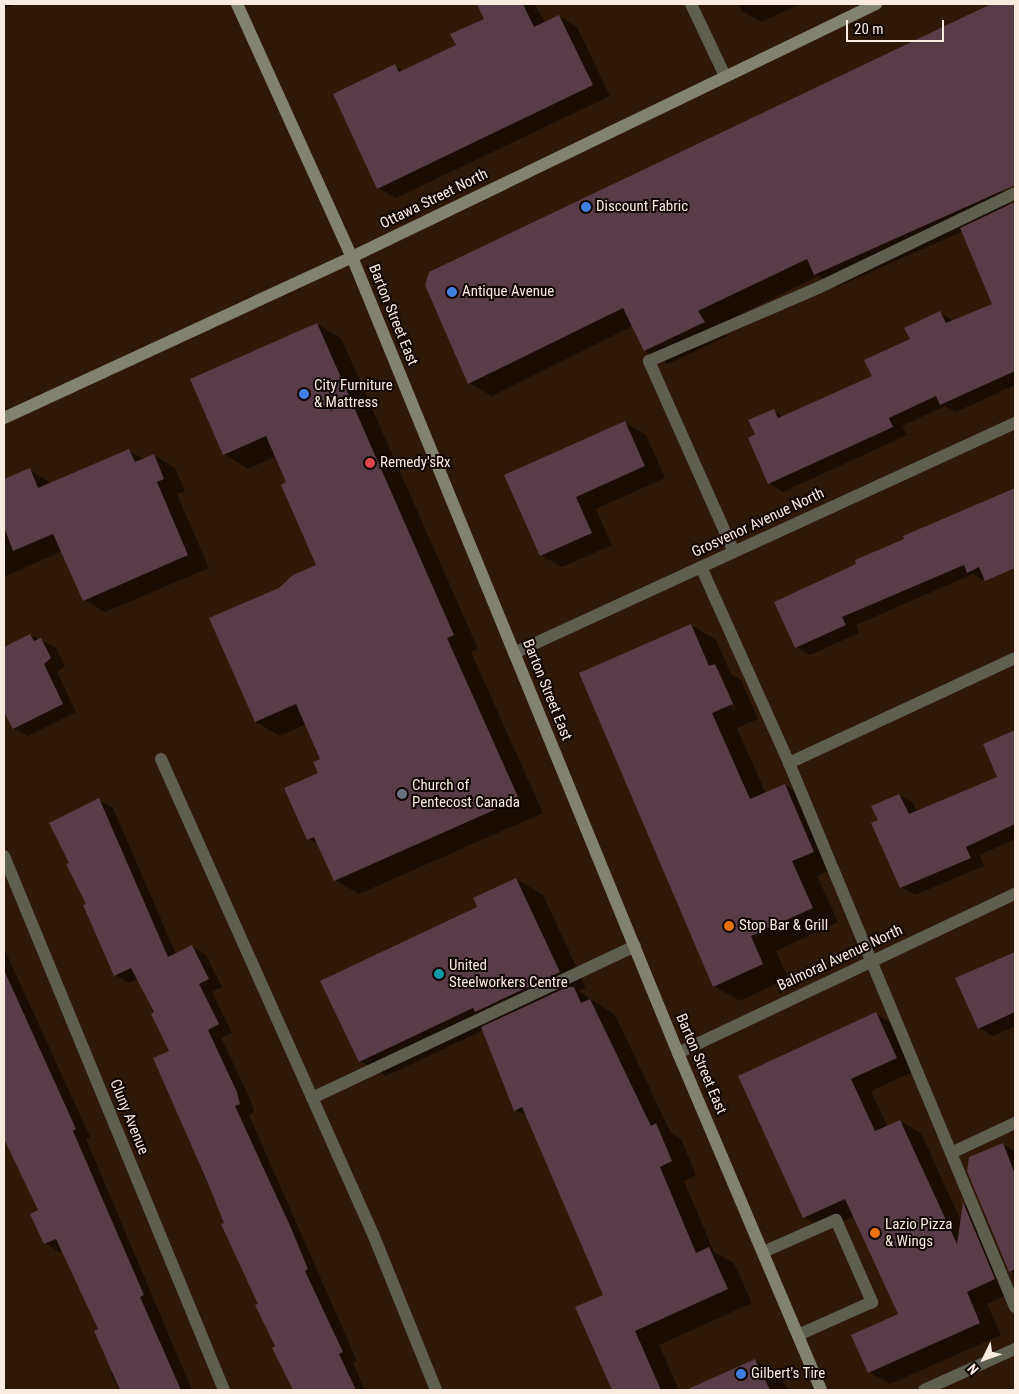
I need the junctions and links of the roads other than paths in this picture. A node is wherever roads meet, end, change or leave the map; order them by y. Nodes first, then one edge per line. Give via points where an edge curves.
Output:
1 (237, 4) edge
2 (691, 4) edge
3 (876, 4) edge
4 (725, 76) junction
5 (1015, 193) edge
6 (352, 257) junction
7 (4, 418) edge
8 (1015, 423) edge
9 (734, 552) junction
10 (701, 567) junction
11 (514, 653) junction
12 (1015, 658) edge
13 (161, 759) dead end
14 (789, 763) junction
15 (4, 856) edge
16 (1015, 894) edge
17 (635, 946) junction
18 (869, 962) junction
19 (678, 1053) junction
20 (312, 1098) junction
21 (1015, 1123) edge
22 (951, 1153) junction
23 (763, 1252) junction
24 (1015, 1306) edge
25 (798, 1335) junction
26 (1015, 1349) edge
27 (224, 1390) edge
28 (436, 1390) edge
29 (822, 1390) edge
30 (924, 1390) edge

1 - 6 main road, Barton Street East
2 - 4 street
3 - 4 main road, Ottawa Street North
4 - 6 main road, Ottawa Street North
5 - 9 street via 820,287 648,361
6 - 7 main road, Ottawa Street North
6 - 11 main road, Barton Street East
8 - 9 street, Grosvenor Avenue North
9 - 10 street, Grosvenor Avenue North
10 - 11 street, Grosvenor Avenue North
10 - 14 street
11 - 17 main road, Barton Street East
12 - 14 street
13 - 20 street
14 - 18 street
15 - 27 street, Cluny Avenue
16 - 18 street, Balmoral Avenue North
17 - 19 main road, Barton Street East
17 - 20 street
18 - 19 street, Balmoral Avenue North
18 - 22 street
19 - 23 main road, Barton Street East
20 - 28 street via 373,1234
21 - 22 street
22 - 24 street
23 - 25 main road, Barton Street East
23 - 25 street via 836,1220 872,1302
25 - 29 main road, Barton Street East
26 - 30 street

